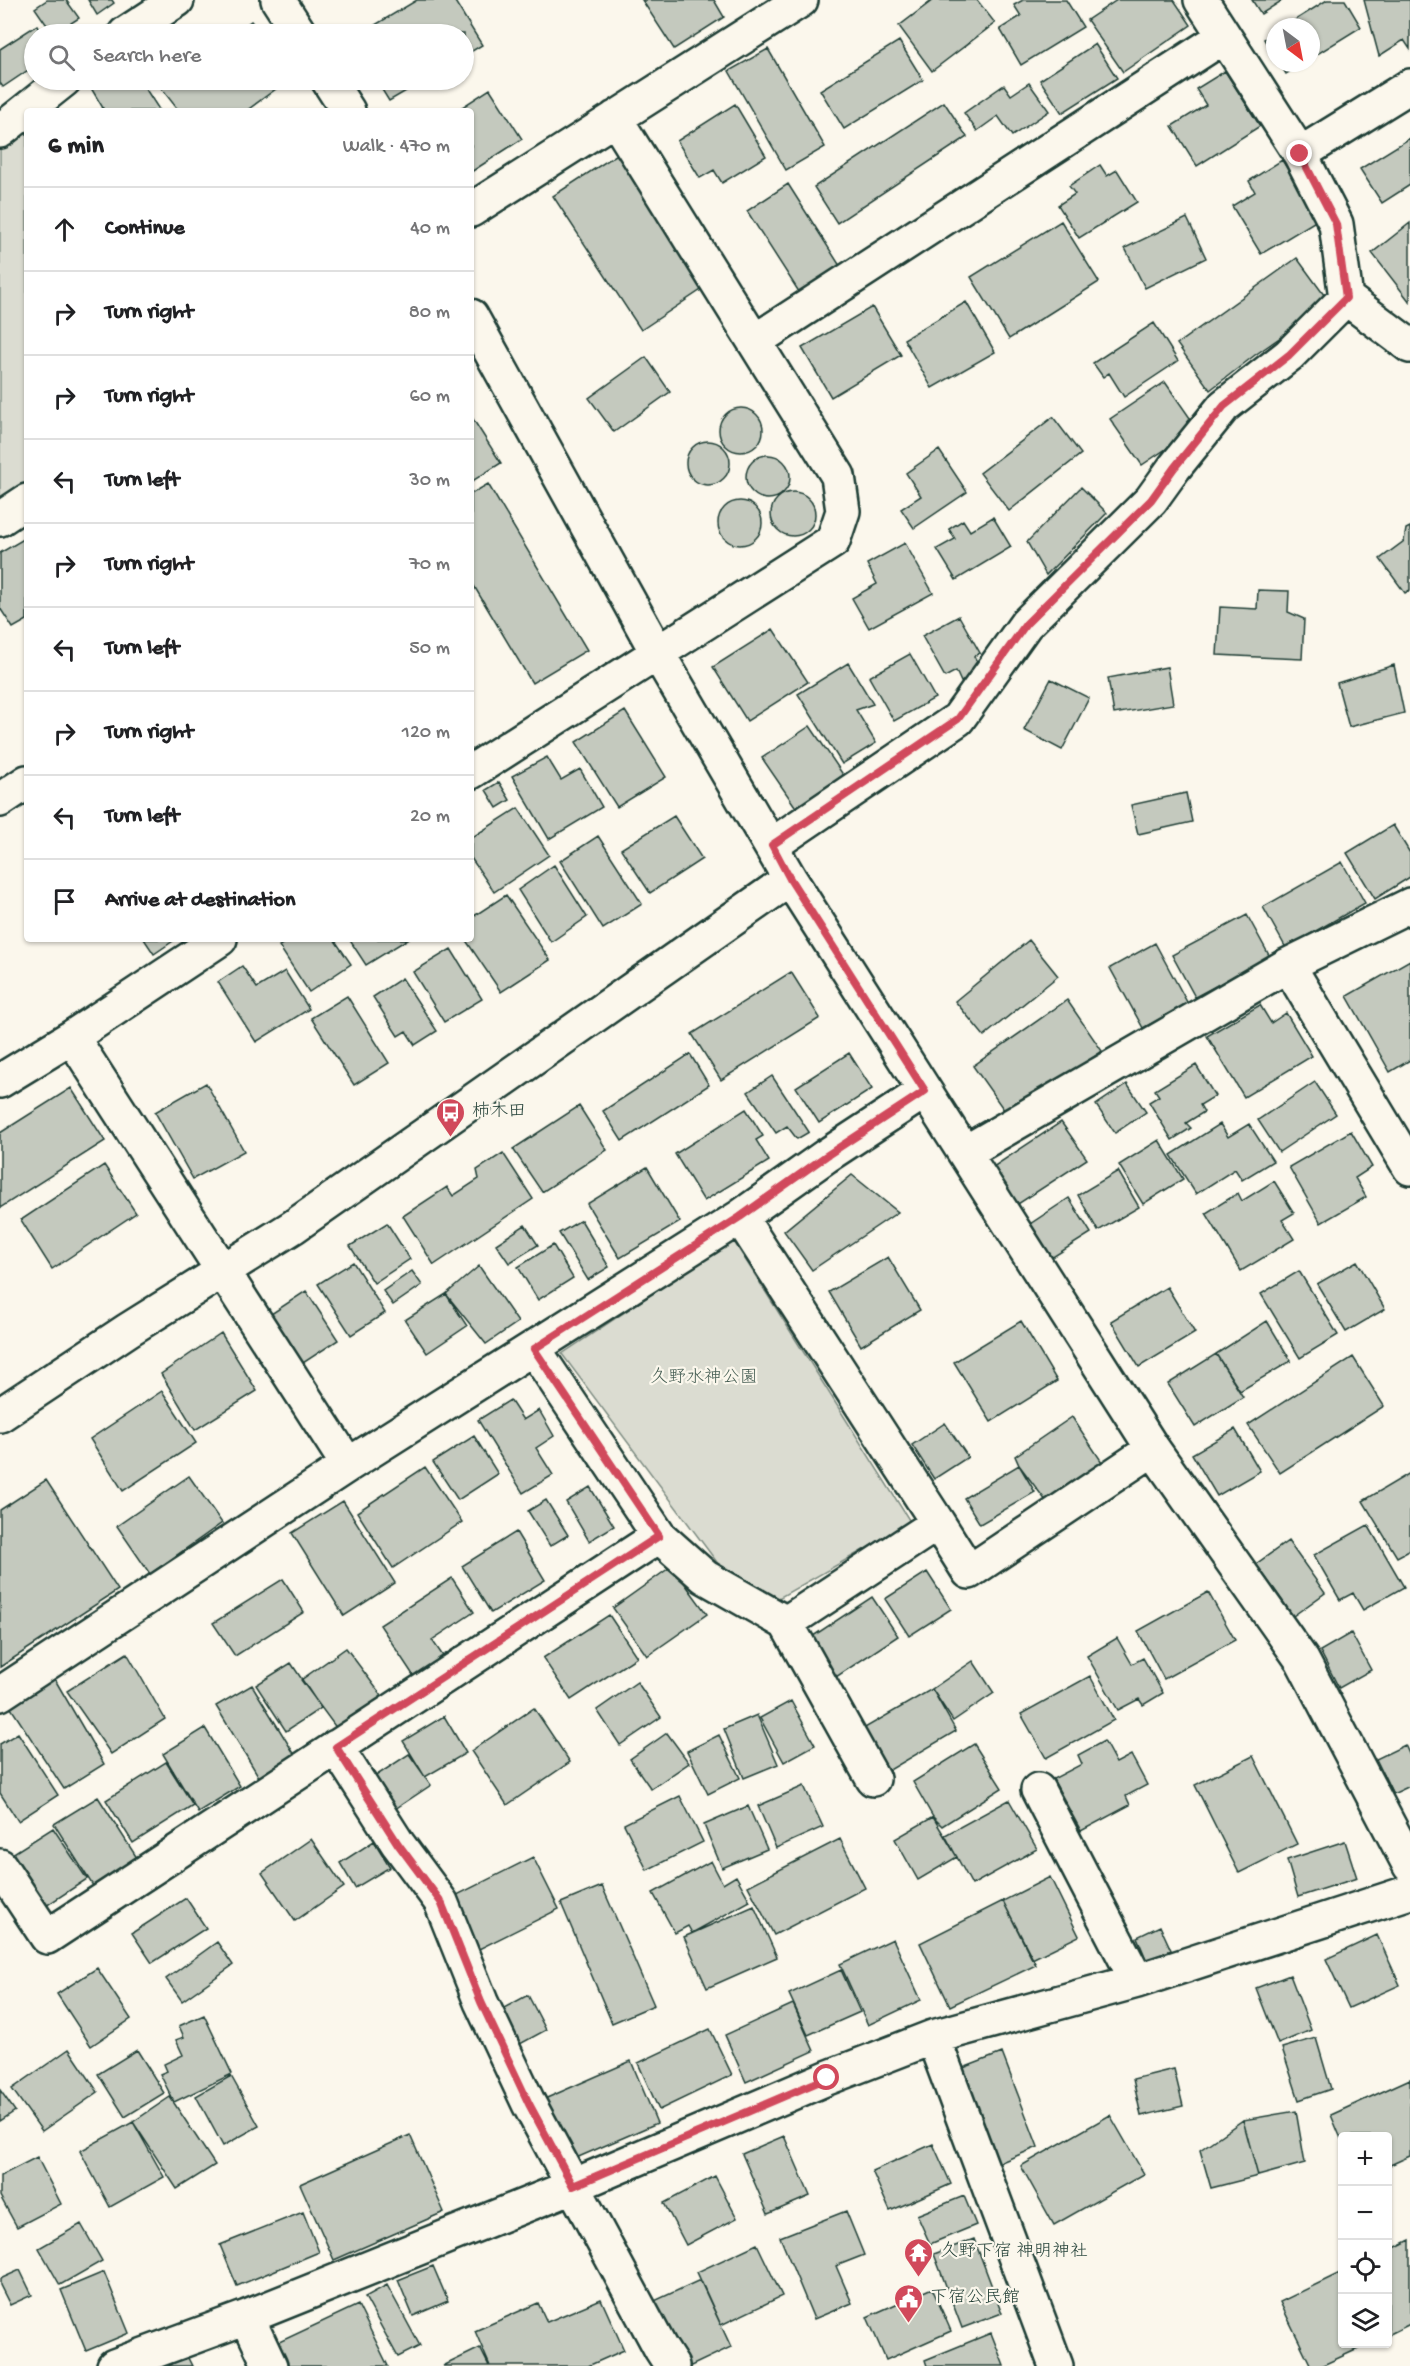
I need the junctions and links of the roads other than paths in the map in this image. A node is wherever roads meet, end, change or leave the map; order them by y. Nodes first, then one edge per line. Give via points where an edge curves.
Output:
1 (177, 0) edge
2 (278, 0) edge
3 (801, 0) edge
4 (1201, 0) edge
5 (140, 24) edge
6 (294, 24) edge
7 (1223, 36) junction
8 (1410, 86) edge
9 (53, 90) edge
10 (334, 90) edge
11 (32, 108) edge
12 (346, 108) edge
13 (615, 118) junction
14 (1300, 154) junction
15 (474, 208) edge
16 (1346, 298) junction
17 (474, 321) edge
18 (755, 342) junction
19 (1410, 346) edge
20 (24, 503) edge
21 (0, 519) edge
22 (657, 652) junction
23 (474, 770) edge
24 (24, 784) edge
25 (0, 800) edge
26 (772, 845) junction
27 (790, 879) junction
28 (1410, 905) edge
29 (215, 942) edge
30 (1288, 965) junction
31 (72, 1037) junction
32 (0, 1081) edge
33 (925, 1091) junction
34 (966, 1152) junction
35 (1410, 1168) edge
36 (740, 1217) junction
37 (224, 1272) junction
38 (534, 1349) junction
39 (0, 1415) edge
40 (1153, 1449) junction
41 (348, 1465) junction
42 (938, 1523) junction
43 (659, 1536) junction
44 (786, 1623) junction
45 (0, 1694) edge
46 (336, 1747) junction
47 (873, 1779) dead end
48 (1038, 1790) dead end
49 (0, 1866) edge
50 (1410, 1866) edge
51 (1410, 1892) edge
52 (1137, 1981) junction
53 (933, 2037) junction
54 (573, 2186) junction
55 (247, 2317) junction
56 (114, 2366) edge
57 (270, 2366) edge
58 (672, 2366) edge
59 (1056, 2366) edge

1 - 5 street
2 - 6 street
3 - 13 street
4 - 7 street
7 - 14 street
7 - 18 street
8 - 14 street
9 - 11 street
10 - 12 street
13 - 15 street
13 - 18 street
14 - 16 street via 1336,224
16 - 19 street
16 - 26 street via 1289,355 1224,406 1151,500 1026,624 958,719
17 - 22 street
18 - 22 street via 837,476 843,511 833,541
20 - 21 street
22 - 23 street
22 - 26 street
24 - 25 street
26 - 27 street
27 - 33 street
27 - 37 street
28 - 30 street
29 - 31 street
30 - 34 street
30 - 35 street
31 - 32 street
31 - 37 street
33 - 34 street
33 - 36 street
34 - 40 street
36 - 38 street
36 - 42 street
37 - 39 street
37 - 41 street
38 - 41 street
38 - 43 street
40 - 42 street via 969,1572
40 - 50 street via 1302,1660
41 - 45 street
42 - 44 street
43 - 44 street via 705,1577
43 - 46 street
44 - 47 street
46 - 49 street via 47,1936
46 - 54 street via 398,1844 441,1902 481,2002
48 - 52 street
51 - 52 street
52 - 53 street
53 - 54 street
53 - 59 street
54 - 55 street
54 - 58 street
55 - 56 street
55 - 57 street

